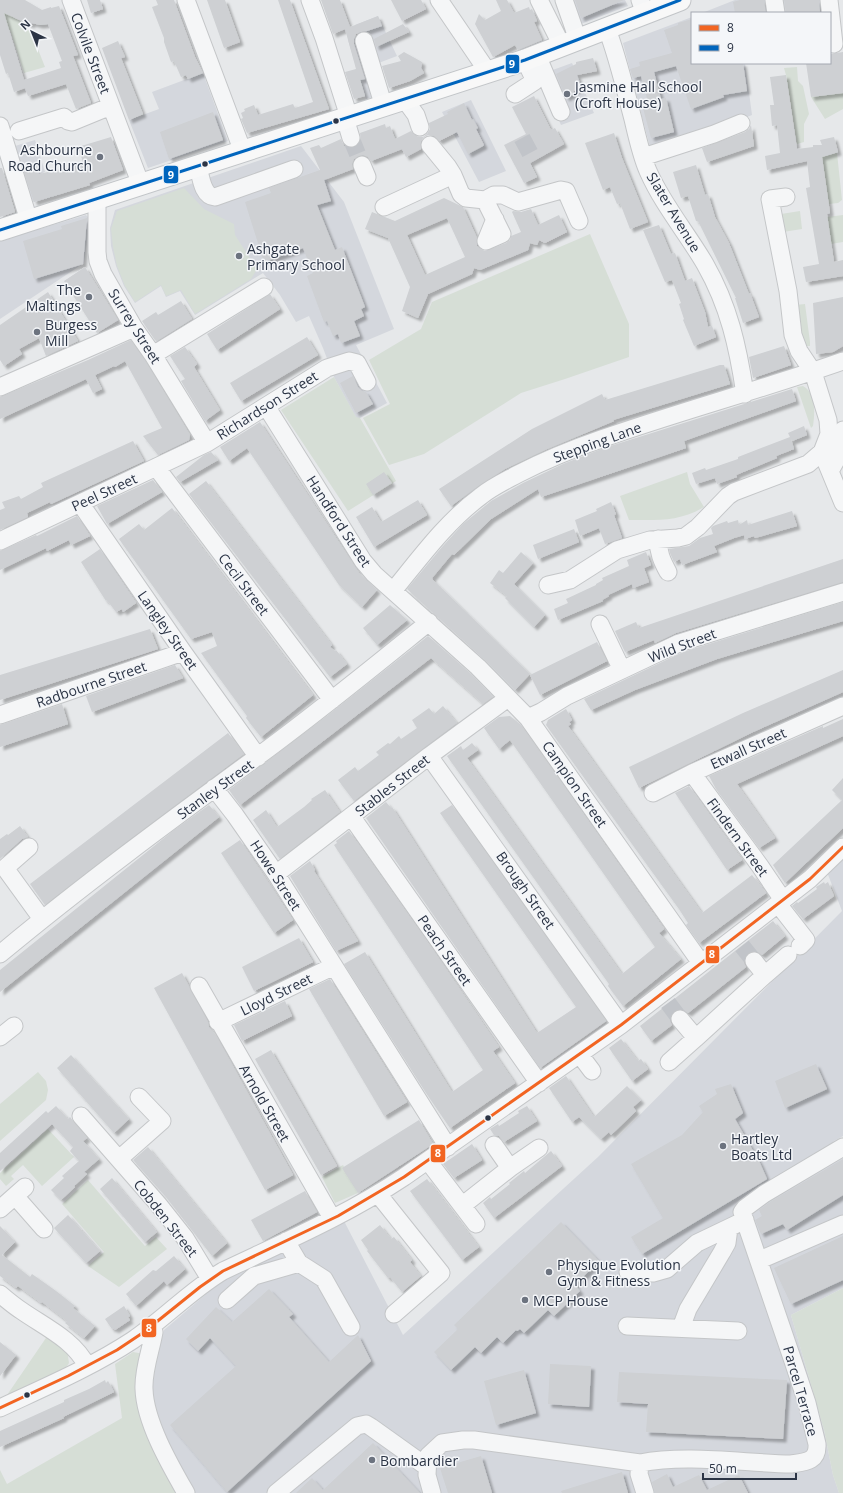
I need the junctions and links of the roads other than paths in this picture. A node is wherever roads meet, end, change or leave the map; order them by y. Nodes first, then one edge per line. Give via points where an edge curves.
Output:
1 (71, 0) edge
2 (186, 0) edge
3 (310, 0) edge
4 (439, 0) edge
5 (539, 0) edge
6 (564, 0) edge
7 (774, 0) edge
8 (829, 0) edge
9 (675, 1) edge
10 (642, 7) edge
11 (776, 12) edge
12 (831, 12) edge
13 (831, 13) edge
14 (607, 29) junction
15 (364, 40) dead end
16 (570, 43) junction
17 (836, 44) edge
18 (531, 58) junction
19 (488, 72) junction
20 (515, 94) dead end
21 (405, 100) junction
22 (384, 107) junction
23 (113, 112) junction
24 (561, 112) dead end
25 (741, 123) dead end
26 (348, 124) junction
27 (0, 126) edge
28 (420, 127) dead end
29 (19, 132) dead end
30 (67, 134) dead end
31 (430, 145) dead end
32 (243, 152) junction
33 (643, 157) junction
34 (198, 166) junction
35 (294, 169) dead end
36 (453, 175) junction
37 (141, 185) junction
38 (786, 197) dead end
39 (97, 199) junction
40 (485, 200) junction
41 (384, 206) dead end
42 (495, 219) dead end
43 (29, 221) junction
44 (579, 221) dead end
45 (0, 230) edge
46 (264, 287) dead end
47 (134, 328) junction
48 (153, 355) junction
49 (843, 361) edge
50 (813, 372) junction
51 (367, 382) dead end
52 (0, 387) edge
53 (745, 394) junction
54 (266, 406) junction
55 (843, 430) edge
56 (207, 443) junction
57 (822, 452) junction
58 (156, 467) junction
59 (830, 471) junction
60 (80, 502) junction
61 (843, 503) edge
62 (658, 539) junction
63 (0, 540) edge
64 (668, 571) dead end
65 (548, 585) dead end
66 (393, 591) junction
67 (843, 592) edge
68 (429, 622) junction
69 (600, 624) dead end
70 (183, 652) junction
71 (622, 670) junction
72 (508, 698) junction
73 (332, 700) junction
74 (843, 706) edge
75 (0, 715) edge
76 (528, 718) junction
77 (430, 756) junction
78 (258, 757) junction
79 (692, 773) junction
80 (214, 788) junction
81 (653, 793) dead end
82 (351, 816) junction
83 (29, 847) dead end
84 (843, 847) edge
85 (276, 874) junction
86 (781, 902) junction
87 (42, 919) junction
88 (0, 954) edge
89 (754, 961) tunnel mouth
90 (701, 963) junction
91 (334, 966) junction
92 (765, 975) junction
93 (199, 986) dead end
94 (680, 1019) tunnel mouth
95 (218, 1022) junction
96 (622, 1025) junction
97 (14, 1026) dead end
98 (0, 1037) edge
99 (696, 1038) junction
100 (580, 1054) junction
101 (669, 1062) dead end
102 (592, 1071) dead end
103 (539, 1083) junction
104 (139, 1097) dead end
105 (81, 1116) dead end
106 (494, 1145) dead end
107 (448, 1147) junction
108 (843, 1147) edge
109 (539, 1148) dead end
110 (119, 1159) junction
111 (428, 1161) junction
112 (510, 1168) junction
113 (378, 1194) junction
114 (463, 1205) junction
115 (0, 1209) edge
116 (332, 1218) junction
117 (745, 1220) junction
118 (476, 1224) dead end
119 (843, 1224) edge
120 (729, 1228) junction
121 (44, 1229) dead end
122 (286, 1241) junction
123 (760, 1260) junction
124 (299, 1264) junction
125 (628, 1272) dead end
126 (210, 1279) junction
127 (0, 1294) edge
128 (227, 1300) dead end
129 (394, 1314) dead end
130 (627, 1326) dead end
131 (151, 1327) junction
132 (351, 1328) dead end
133 (681, 1328) junction
134 (738, 1331) dead end
135 (87, 1366) junction
136 (0, 1408) edge
137 (640, 1463) junction
138 (428, 1467) junction
139 (186, 1493) edge
140 (276, 1493) edge
141 (432, 1493) edge
142 (645, 1493) edge

1 - 23 street, Colvile Street via 92,36
2 - 32 street
3 - 26 street via 324,38
4 - 19 street
5 - 16 street
6 - 16 street
7 - 11 street
8 - 12 street
9 - 10 main road
10 - 14 main road
13 - 17 street
14 - 16 main road
14 - 33 street, Slater Avenue
15 - 22 street
16 - 18 main road
18 - 19 main road
18 - 20 street via 535,81
18 - 24 street
19 - 21 main road
21 - 22 main road
21 - 28 street via 416,115
22 - 26 main road
23 - 29 street, Colvile Street via 72,122 64,117
23 - 30 street
23 - 37 street, Colvile Street
25 - 33 street
26 - 32 main road
27 - 43 street
31 - 36 street
32 - 34 main road
33 - 53 street, Slater Avenue via 662,198 695,247 729,315
34 - 35 street via 205,191 211,197
34 - 37 main road
36 - 40 street via 458,188 466,198
36 - 41 street
37 - 39 main road
38 - 50 street via 770,199 788,291 793,335 799,352
39 - 43 main road
39 - 47 street, Surrey Street via 97,252 100,267
40 - 42 street
40 - 44 street via 503,195 518,202 561,190 566,191
43 - 45 main road
46 - 48 street
47 - 48 street, Surrey Street
47 - 52 street via 88,343
48 - 56 street, Surrey Street
49 - 50 street, Stepping Lane
50 - 53 street, Stepping Lane
50 - 57 street via 828,420 829,434
51 - 54 street, Richardson Street via 357,363 349,361 328,368
53 - 66 street, Stepping Lane via 629,429 565,452 492,488 449,524
54 - 56 street, Richardson Street
54 - 66 street, Handford Street via 363,561
55 - 59 street via 839,455
56 - 58 street, Peel Street
57 - 59 street
57 - 62 street via 808,464 734,492 686,536
58 - 60 street, Peel Street
58 - 73 street, Cecil Street
59 - 61 street
60 - 63 street, Peel Street
60 - 70 street, Langley Street
62 - 64 street via 661,560
62 - 65 street via 617,550 570,580
66 - 68 street, Handford Street
67 - 71 street, Wild Street via 680,643
68 - 72 street, Campion Street
68 - 73 street, Stanley Street
69 - 71 street
70 - 75 street, Radbourne Street
70 - 78 street, Langley Street
71 - 76 street, Wild Street
72 - 76 street, Campion Street
72 - 77 street, Stables Street
73 - 78 street, Stanley Street
74 - 79 street, Etwall Street
76 - 90 street, Campion Street
77 - 82 street, Stables Street
77 - 96 street, Brough Street
78 - 80 street, Stanley Street
79 - 81 street, Etwall Street
79 - 86 street, Findern Street via 760,866
80 - 85 street, Howe Street
80 - 87 street, Stanley Street
82 - 85 street, Stables Street
82 - 103 street, Peach Street
83 - 87 street via 4,868
84 - 86 street via 810,879
85 - 91 street, Howe Street
86 - 90 street via 738,941
86 - 92 street, Findern Street via 806,940
87 - 88 street, Stanley Street
89 - 92 street
90 - 96 street via 665,999
91 - 95 street, Lloyd Street
91 - 107 street, Howe Street
92 - 99 street
93 - 95 street, Arnold Street
94 - 99 street
95 - 116 street, Arnold Street
96 - 100 street
97 - 98 street
99 - 101 street
100 - 102 street
100 - 103 street
103 - 107 street
104 - 110 street via 162,1122
105 - 110 street, Cobden Street
106 - 112 street
107 - 111 street
108 - 117 street via 744,1208 742,1212
109 - 112 street
110 - 126 street, Cobden Street via 185,1238
111 - 113 street
111 - 114 street
112 - 114 street
113 - 116 street
113 - 129 street via 441,1273
114 - 118 street
115 - 121 street via 20,1191
116 - 122 street
117 - 120 street
117 - 123 street, Parcel Terrace
119 - 123 street
120 - 125 street via 697,1243 667,1269 653,1273
120 - 133 street via 722,1252 688,1309
122 - 124 street
122 - 126 street
123 - 137 street, Parcel Terrace via 806,1403 816,1454 808,1461 791,1464 657,1459
124 - 128 street via 254,1276
124 - 132 street via 324,1279
126 - 131 street
127 - 135 street via 76,1349
130 - 133 street
131 - 135 street
131 - 139 street via 154,1332 144,1388 148,1413 158,1439
133 - 134 street
135 - 136 street
137 - 138 street, Parcel Terrace via 463,1440 442,1443 428,1456
137 - 142 street via 639,1474
138 - 140 street via 366,1424 357,1426
138 - 141 street, Parcel Terrace via 427,1475

